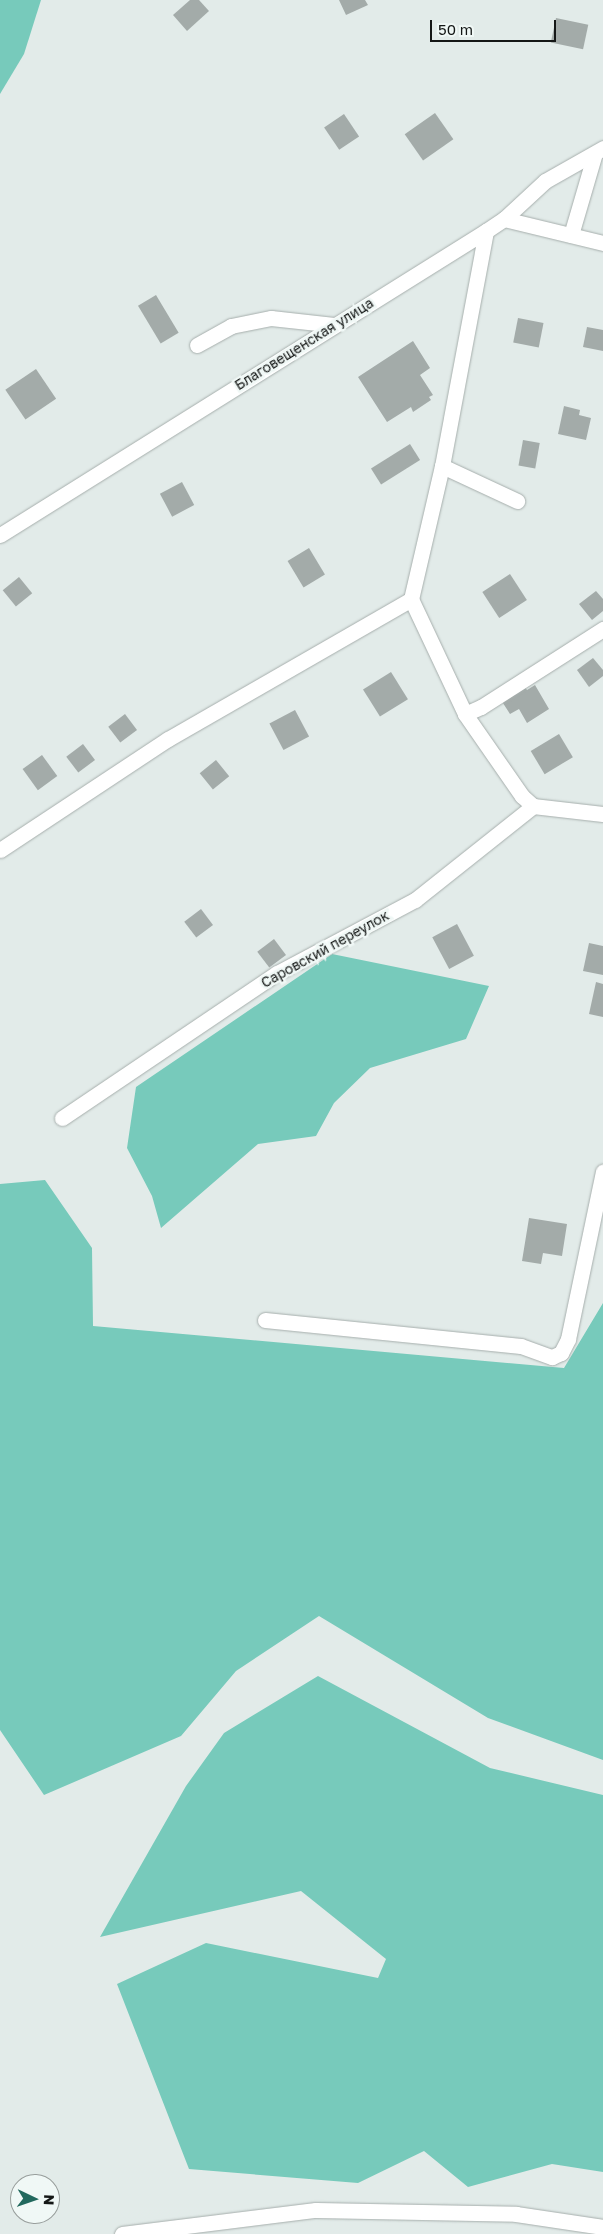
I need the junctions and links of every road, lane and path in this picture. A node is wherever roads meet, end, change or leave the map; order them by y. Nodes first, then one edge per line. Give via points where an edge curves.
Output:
1 (599, 151) edge
2 (504, 219) junction
3 (486, 231) junction
4 (571, 235) junction
5 (603, 243) edge
6 (334, 324) junction
7 (197, 344) dead end
8 (442, 466) junction
9 (517, 501) dead end
10 (0, 535) edge
11 (411, 600) junction
12 (603, 629) edge
13 (465, 714) junction
14 (534, 806) junction
15 (603, 814) edge
16 (0, 850) edge
17 (62, 1118) dead end
18 (603, 1172) edge
19 (265, 1320) dead end
20 (603, 2227) edge
21 (122, 2234) edge

1 - 2 street, Благовещенская улица via 545,181
1 - 4 street
2 - 3 street, Благовещенская улица
2 - 4 street
3 - 6 street, Благовещенская улица
3 - 8 street
4 - 5 street
6 - 7 street via 271,318 231,326
6 - 10 street, Благовещенская улица
8 - 9 street
8 - 11 street
11 - 13 street
11 - 16 street via 168,739
12 - 13 street
13 - 14 street via 522,796
14 - 15 street
14 - 17 street, Саровский переулок via 415,900 277,973
18 - 19 street via 568,1339 562,1353 552,1357 521,1346
20 - 21 street via 516,2214 316,2210

